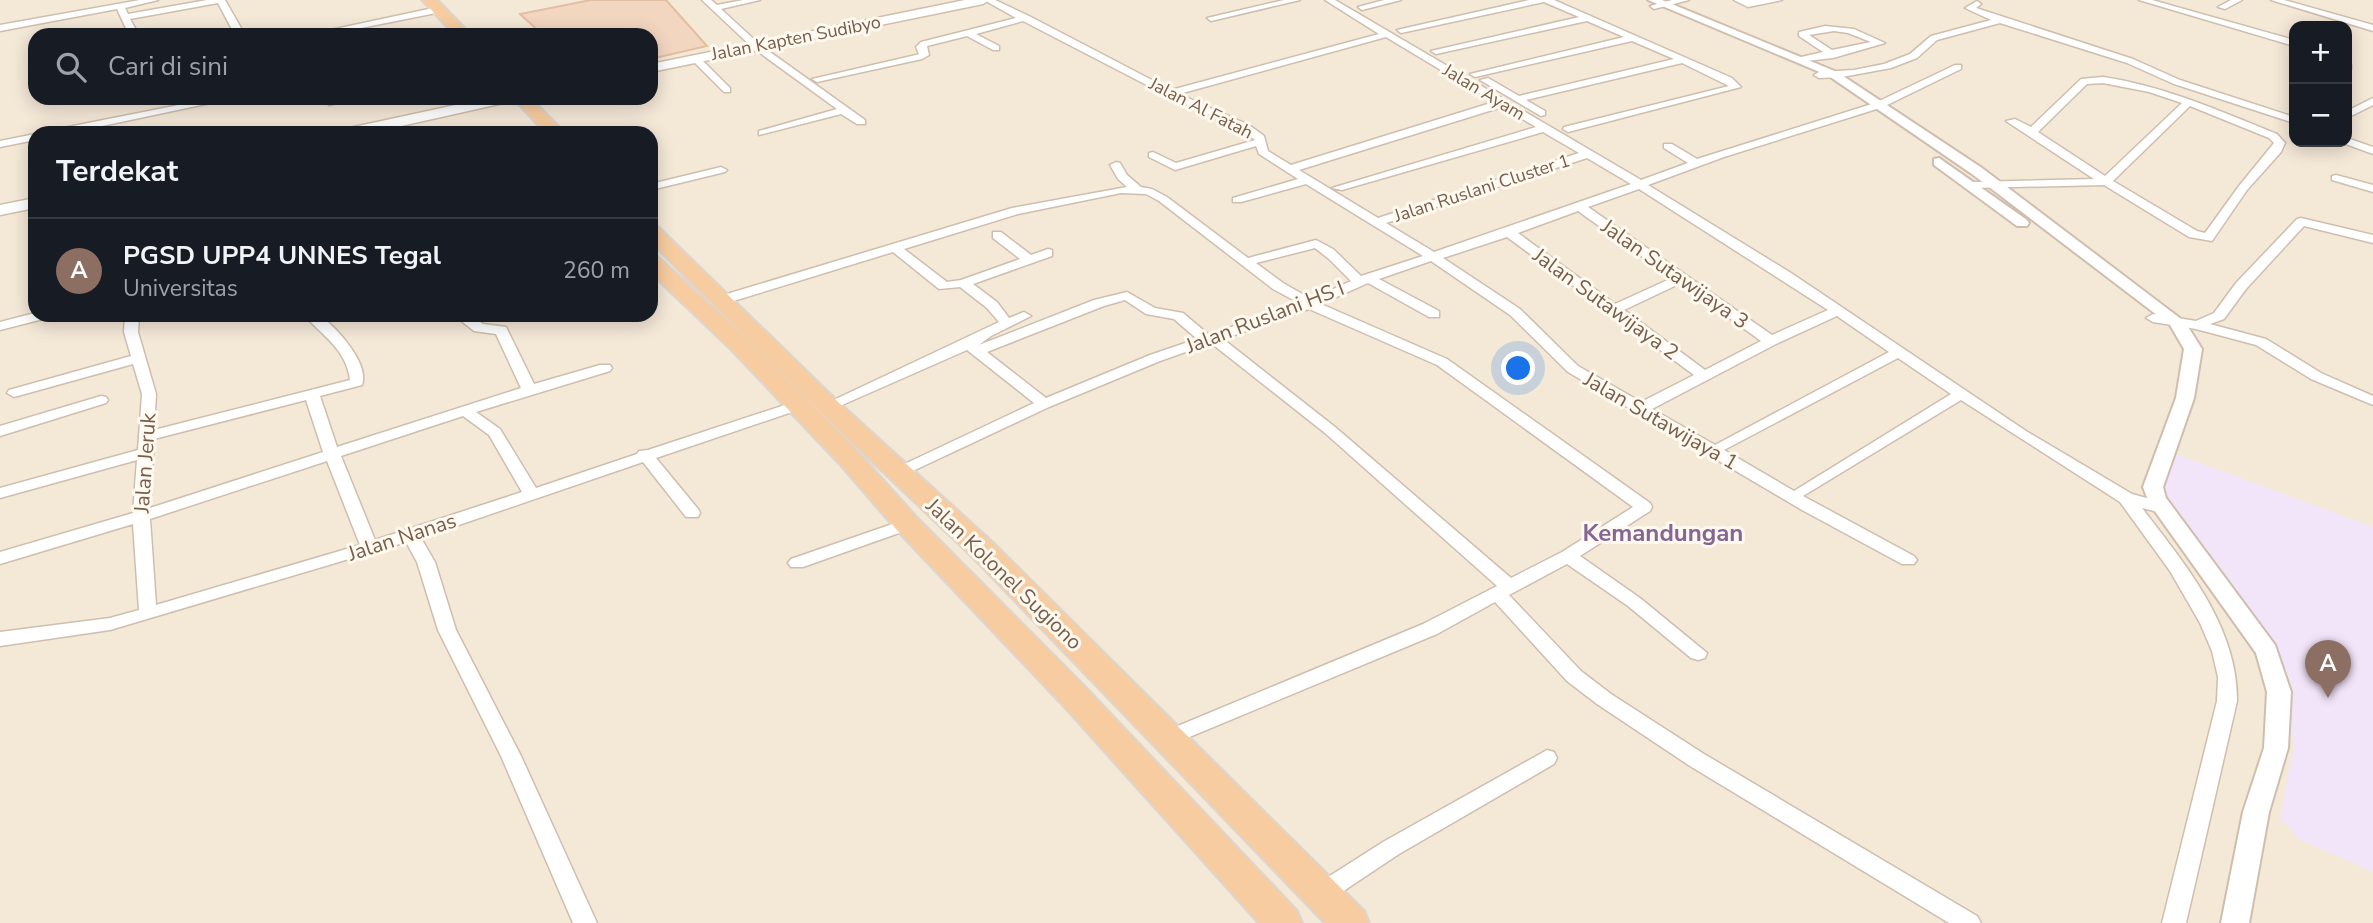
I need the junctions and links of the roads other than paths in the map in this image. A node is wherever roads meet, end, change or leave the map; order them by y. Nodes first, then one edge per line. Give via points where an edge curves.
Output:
1 (154, 0) edge
2 (416, 0) edge
3 (706, 0) edge
4 (757, 0) edge
5 (983, 0) edge
6 (988, 0) edge
7 (1296, 0) edge
8 (1329, 0) edge
9 (1397, 0) edge
10 (1540, 0) edge
11 (1548, 0) edge
12 (1638, 0) edge
13 (1685, 0) edge
14 (1738, 0) edge
15 (1778, 0) edge
16 (2143, 0) edge
17 (2238, 0) edge
18 (2275, 0) edge
19 (1517, 2) edge
20 (116, 3) edge
21 (1657, 4) edge
22 (1977, 4) dead end
23 (2222, 6) dead end
24 (431, 8) edge
25 (715, 8) junction
26 (126, 18) junction
27 (1026, 18) junction
28 (1211, 18) dead end
29 (1588, 18) junction
30 (2000, 20) junction
31 (2369, 27) edge
32 (0, 28) edge
33 (131, 28) edge
34 (236, 28) edge
35 (343, 28) edge
36 (444, 28) edge
37 (455, 28) edge
38 (1395, 31) junction
39 (968, 33) junction
40 (1632, 38) junction
41 (2289, 42) edge
42 (756, 46) junction
43 (996, 48) dead end
44 (1436, 51) junction
45 (1833, 55) junction
46 (695, 58) junction
47 (1683, 60) junction
48 (1800, 60) junction
49 (658, 66) edge
50 (1958, 67) dead end
51 (1475, 74) junction
52 (1819, 75) junction
53 (1833, 75) junction
54 (817, 79) dead end
55 (727, 90) dead end
56 (1170, 93) junction
57 (1518, 99) junction
58 (2372, 102) edge
59 (2188, 103) junction
60 (1499, 104) junction
61 (155, 105) edge
62 (193, 105) edge
63 (474, 105) edge
64 (511, 105) edge
65 (529, 105) edge
66 (1879, 105) junction
67 (1865, 109) junction
68 (157, 112) junction
69 (845, 112) junction
70 (2352, 112) edge
71 (2289, 118) edge
72 (2011, 121) dead end
73 (861, 122) dead end
74 (88, 126) edge
75 (380, 126) edge
76 (530, 126) edge
77 (549, 126) edge
78 (1545, 128) junction
79 (1568, 129) junction
80 (2032, 132) junction
81 (763, 133) dead end
82 (1578, 135) dead end
83 (28, 138) edge
84 (1259, 142) junction
85 (2352, 143) edge
86 (0, 144) edge
87 (1668, 146) dead end
88 (2373, 151) edge
89 (1588, 154) junction
90 (1153, 155) dead end
91 (1697, 164) junction
92 (2080, 164) junction
93 (1116, 165) dead end
94 (1293, 168) junction
95 (2119, 169) junction
96 (721, 170) dead end
97 (2336, 178) dead end
98 (1307, 180) junction
99 (2106, 182) junction
100 (1639, 184) junction
101 (658, 185) edge
102 (1338, 188) dead end
103 (1136, 189) junction
104 (2373, 189) edge
105 (2119, 191) junction
106 (1997, 192) junction
107 (1237, 200) dead end
108 (28, 204) edge
109 (1579, 206) junction
110 (0, 210) edge
111 (1375, 223) junction
112 (1509, 232) junction
113 (996, 234) dead end
114 (658, 238) edge
115 (2373, 239) edge
116 (895, 248) junction
117 (1048, 253) dead end
118 (1433, 257) junction
119 (1028, 259) junction
120 (1246, 262) junction
121 (658, 268) edge
122 (1682, 278) junction
123 (1363, 279) junction
124 (964, 283) junction
125 (722, 300) junction
126 (1310, 304) junction
127 (1614, 310) junction
128 (1838, 311) junction
129 (1434, 314) dead end
130 (1024, 316) dead end
131 (2153, 318) joint
132 (28, 319) edge
133 (132, 322) edge
134 (320, 322) edge
135 (471, 322) edge
136 (2177, 322) junction
137 (1006, 324) junction
138 (2197, 325) junction
139 (0, 326) edge
140 (1210, 339) junction
141 (1771, 341) junction
142 (973, 348) junction
143 (1897, 353) junction
144 (139, 358) junction
145 (605, 368) dead end
146 (1703, 376) junction
147 (529, 390) junction
148 (14, 393) dead end
149 (312, 395) junction
150 (1959, 395) junction
151 (101, 400) dead end
152 (2373, 401) edge
153 (1044, 404) junction
154 (828, 405) junction
155 (796, 406) junction
156 (1640, 409) junction
157 (465, 411) junction
158 (0, 431) edge
159 (145, 445) junction
160 (1723, 446) dead end
161 (334, 453) junction
162 (645, 454) junction
163 (900, 472) junction
164 (1802, 491) dead end
165 (0, 493) edge
166 (531, 493) junction
167 (2126, 498) junction
168 (2162, 508) junction
169 (692, 513) dead end
170 (141, 516) junction
171 (907, 524) junction
172 (411, 535) junction
173 (370, 548) junction
174 (1568, 556) junction
175 (0, 558) edge
176 (1908, 560) dead end
177 (797, 563) dead end
178 (1504, 591) junction
179 (148, 613) junction
180 (0, 639) edge
181 (1698, 653) dead end
182 (1168, 738) junction
183 (1547, 758) dead end
184 (1239, 809) junction
185 (1202, 834) junction
186 (1322, 893) junction
187 (585, 923) edge
188 (1283, 923) edge
189 (1350, 923) edge
190 (1969, 923) edge
191 (2174, 923) edge
192 (2235, 923) edge

1 - 20 street
2 - 24 highway
3 - 25 street
4 - 25 street
5 - 42 main road, Jalan Kapten Sudibyo
6 - 27 street, Jalan Al Fatah
7 - 28 street
8 - 38 street, Jalan Ayam
9 - 38 street via 1362,7
10 - 11 street
10 - 19 street
11 - 29 street
12 - 21 street
13 - 21 street
14 - 15 street via 1759,4
16 - 41 street
17 - 23 street
18 - 31 street
19 - 38 street
20 - 26 street
20 - 32 street
21 - 48 street
21 - 52 street
22 - 30 street via 1969,8
24 - 35 street
24 - 36 highway
24 - 37 highway
25 - 42 street
26 - 33 street
26 - 34 street via 221,1
27 - 39 street
27 - 56 street, Jalan Al Fatah
29 - 40 street
29 - 44 street
30 - 53 street via 1934,38 1912,57 1884,68
30 - 71 street via 2123,58 2177,82
38 - 44 street
38 - 56 street
38 - 60 street, Jalan Ayam
39 - 43 street
39 - 54 street via 924,44 924,55 919,57
40 - 47 street
40 - 51 street
42 - 46 main road, Jalan Kapten Sudibyo
42 - 69 street
44 - 51 street
45 - 45 street via 1880,45 1880,43 1843,27 1802,34
45 - 48 street
46 - 49 main road, Jalan Kapten Sudibyo
46 - 55 street
47 - 57 street
47 - 79 street via 1736,87
48 - 53 street
50 - 66 street, Jalan Ruslani HS I
51 - 57 street
52 - 53 street
52 - 67 street
53 - 66 street
56 - 84 street, Jalan Al Fatah via 1245,127
57 - 79 street
58 - 70 street
59 - 80 street via 2123,83 2092,80 2082,83
59 - 95 street
59 - 105 street via 2273,136 2280,143 2277,150 2208,238
60 - 78 street, Jalan Ayam
60 - 94 street
61 - 68 street
62 - 68 street
63 - 75 main road
64 - 76 highway
65 - 77 highway
66 - 67 street, Jalan Ruslani HS I
66 - 106 street
67 - 91 street, Jalan Ruslani HS I
67 - 106 street via 1972,185
68 - 74 street
69 - 73 street
69 - 81 street
72 - 80 street
78 - 89 street, Jalan Ayam
78 - 102 street
79 - 82 street
80 - 92 street
83 - 86 street
84 - 90 street via 1175,167
84 - 94 street, Jalan Al Fatah via 1263,152
85 - 88 street
87 - 91 street
89 - 100 street, Jalan Ayam
89 - 111 street, Jalan Ruslani Cluster 1
91 - 100 street, Jalan Ruslani HS I
92 - 95 street
92 - 99 street
93 - 103 street
94 - 98 street, Jalan Al Fatah
95 - 99 street
96 - 101 street
97 - 104 street
98 - 107 street
98 - 111 street, Jalan Al Fatah
99 - 105 street
99 - 106 street
100 - 109 street, Jalan Ruslani HS I
100 - 128 street, Jalan Ayam
103 - 116 street via 1016,211
103 - 120 street via 1163,199
105 - 106 street
106 - 131 street
106 - 136 street
108 - 110 main road
109 - 112 street, Jalan Ruslani HS I
109 - 122 street, Jalan Sutawijaya 3
111 - 118 street, Jalan Al Fatah
112 - 118 street, Jalan Ruslani HS I
112 - 127 street, Jalan Sutawijaya 2
113 - 119 street
114 - 125 highway, Jalan Kolonel Sugiono
115 - 138 street via 2301,222 2223,312
116 - 124 street via 944,286
116 - 125 street
117 - 119 street
118 - 123 street, Jalan Ruslani HS I
118 - 156 street, Jalan Sutawijaya 1 via 1516,312 1573,369
119 - 124 street
120 - 123 street via 1314,244 1329,251 1346,272
120 - 126 street
121 - 155 highway, Jalan Kolonel Sugiono
122 - 127 street
122 - 141 street, Jalan Sutawijaya 3
123 - 126 street, Jalan Ruslani HS I
123 - 129 street
124 - 137 street via 992,305
125 - 154 highway, Jalan Kolonel Sugiono
126 - 140 street, Jalan Ruslani HS I
126 - 174 street via 1442,362 1644,506
127 - 146 street, Jalan Sutawijaya 2
128 - 141 street
128 - 143 street, Jalan Ayam
130 - 137 street
131 - 136 street
132 - 139 street
133 - 144 street, Jalan Jeruk
134 - 149 street via 345,348 358,381
135 - 147 street via 479,328 501,330
136 - 138 street
136 - 168 street via 2193,349 2185,398 2153,487
137 - 142 street
138 - 152 street via 2261,342 2316,376
140 - 142 street via 1178,316 1151,311 1127,296
140 - 153 street, Jalan Ruslani HS I
140 - 178 street via 1330,430
141 - 146 street
142 - 153 street
142 - 154 street
143 - 150 street, Jalan Ayam
143 - 160 street
144 - 148 street
144 - 159 street, Jalan Jeruk via 149,394
145 - 147 street
146 - 156 street
147 - 157 street
149 - 159 street
149 - 161 street
150 - 164 street
150 - 167 street, Jalan Ayam
151 - 158 street
153 - 163 street, Jalan Ruslani HS I
154 - 163 highway, Jalan Kolonel Sugiono
155 - 162 street, Jalan Nanas
155 - 171 highway, Jalan Kolonel Sugiono
156 - 176 street, Jalan Sutawijaya 1
157 - 161 street
157 - 166 street via 495,432
159 - 165 street
159 - 170 street, Jalan Jeruk
161 - 170 street
161 - 173 street
162 - 166 street, Jalan Nanas
162 - 169 street
163 - 182 highway, Jalan Kolonel Sugiono
166 - 172 street, Jalan Nanas
167 - 168 street
167 - 191 street via 2171,559 2208,621 2229,674 2227,701
168 - 192 street via 2267,651 2279,692 2276,748 2256,813
170 - 175 street
170 - 179 street, Jalan Jeruk
171 - 177 street
171 - 185 highway, Jalan Kolonel Sugiono
172 - 173 street, Jalan Nanas
172 - 187 street via 426,562 447,630 511,757
173 - 179 street, Jalan Nanas
174 - 178 street
174 - 181 street
178 - 182 street via 1430,629
178 - 190 street via 1574,676 1595,692 1697,760
179 - 180 street, Jalan Nanas via 81,630
182 - 184 highway, Jalan Kolonel Sugiono
183 - 186 street
184 - 185 highway
184 - 186 highway, Jalan Kolonel Sugiono
185 - 188 highway, Jalan Kolonel Sugiono
186 - 189 highway, Jalan Kolonel Sugiono

